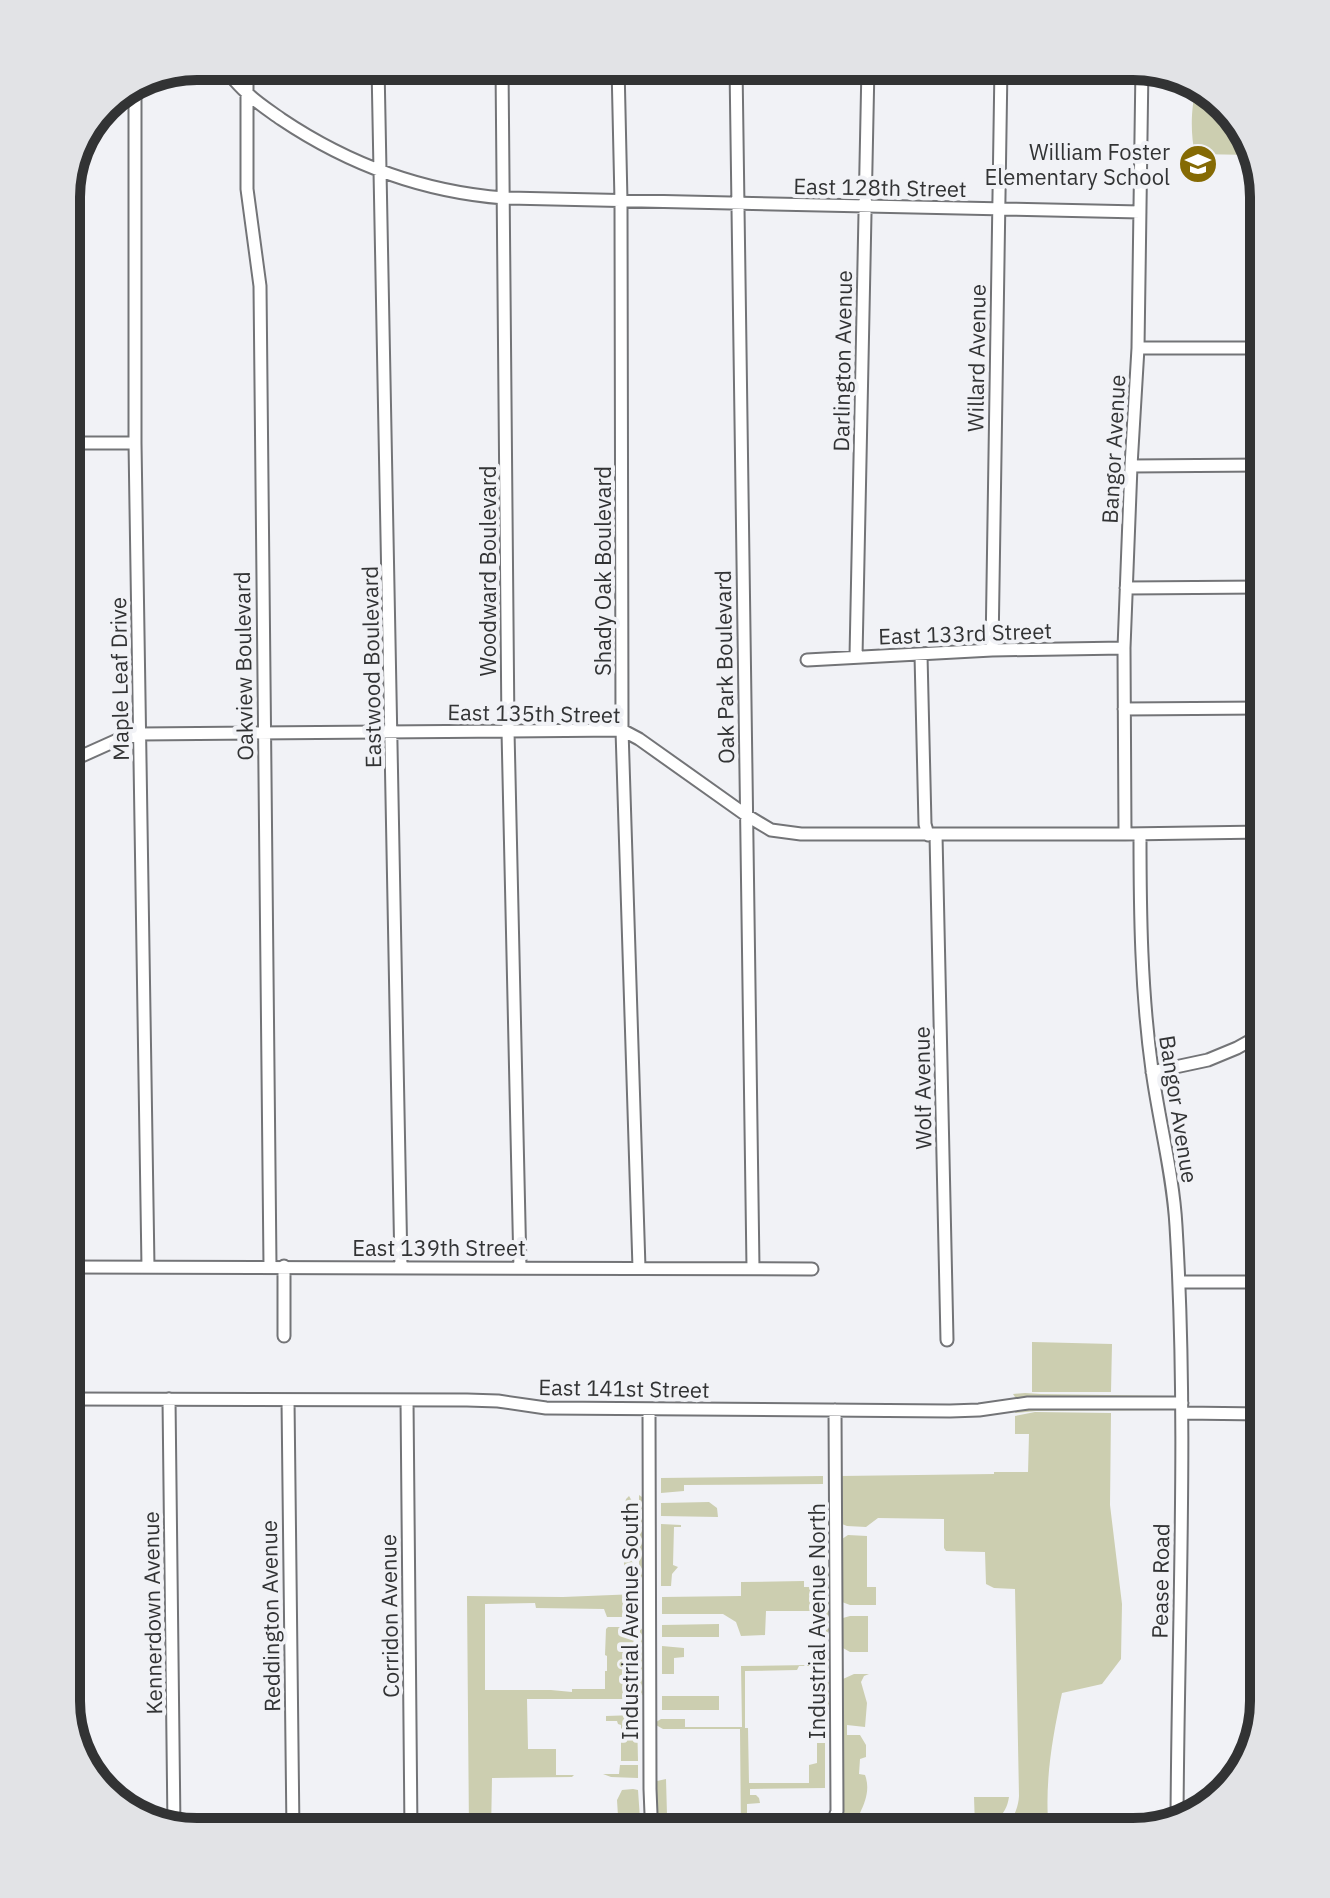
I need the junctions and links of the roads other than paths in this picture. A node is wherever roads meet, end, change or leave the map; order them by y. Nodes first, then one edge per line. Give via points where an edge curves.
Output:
1 (234, 80) edge
2 (247, 80) edge
3 (378, 80) edge
4 (502, 80) edge
5 (618, 80) edge
6 (736, 80) edge
7 (868, 80) edge
8 (1001, 80) edge
9 (1142, 80) edge
10 (247, 94) junction
11 (135, 98) edge
12 (380, 171) junction
13 (504, 198) junction
14 (621, 201) junction
15 (737, 203) junction
16 (865, 207) junction
17 (999, 209) junction
18 (1140, 212) junction
19 (1138, 348) junction
20 (1250, 348) edge
21 (80, 443) edge
22 (135, 443) junction
23 (1250, 465) edge
24 (1131, 466) junction
25 (1250, 587) edge
26 (1126, 588) junction
27 (1124, 648) junction
28 (992, 650) junction
29 (921, 655) junction
30 (856, 657) junction
31 (807, 660) dead end
32 (1250, 708) edge
33 (1124, 709) junction
34 (622, 730) junction
35 (392, 731) junction
36 (508, 731) junction
37 (140, 734) junction
38 (264, 734) junction
39 (80, 757) edge
40 (746, 815) junction
41 (1250, 832) edge
42 (1125, 834) junction
43 (1140, 834) junction
44 (932, 835) junction
45 (1250, 1041) edge
46 (1152, 1072) junction
47 (270, 1266) junction
48 (284, 1266) junction
49 (80, 1267) edge
50 (148, 1267) junction
51 (401, 1267) junction
52 (520, 1268) junction
53 (639, 1268) junction
54 (753, 1268) junction
55 (812, 1269) dead end
56 (1179, 1282) junction
57 (1250, 1282) edge
58 (284, 1336) dead end
59 (947, 1340) dead end
60 (1182, 1343) joint
61 (80, 1399) edge
62 (169, 1399) junction
63 (288, 1400) junction
64 (407, 1400) junction
65 (1182, 1408) junction
66 (649, 1409) junction
67 (835, 1410) junction
68 (1250, 1413) edge
69 (1177, 1809) edge
70 (174, 1816) edge
71 (293, 1818) edge
72 (411, 1818) edge
73 (652, 1818) edge
74 (835, 1818) edge

1 - 10 street, East 128th Street
2 - 10 street, Oakview Boulevard
3 - 12 street, Eastwood Boulevard
4 - 13 street, Woodward Boulevard
5 - 14 street, Shady Oak Boulevard
6 - 15 street, Oak Park Boulevard
7 - 16 street, Darlington Avenue
8 - 17 street, Willard Avenue
9 - 18 street, Bangor Avenue
10 - 12 street, East 128th Street via 300,131
10 - 38 street, Oakview Boulevard via 247,189 260,286
11 - 22 street, Maple Leaf Drive
12 - 13 street, East 128th Street via 473,196
12 - 35 street, Eastwood Boulevard
13 - 14 street, East 128th Street
13 - 36 street, Woodward Boulevard
14 - 15 street, East 128th Street
14 - 34 street, Shady Oak Boulevard
15 - 16 street, East 128th Street
15 - 40 street, Oak Park Boulevard
16 - 17 street, East 128th Street
16 - 30 street, Darlington Avenue
17 - 18 street, East 128th Street
17 - 28 street, Willard Avenue
18 - 19 street, Bangor Avenue
19 - 20 street
19 - 24 street, Bangor Avenue
21 - 22 street
22 - 37 street, Maple Leaf Drive
23 - 24 street
24 - 26 street, Bangor Avenue
25 - 26 street
26 - 27 street, Bangor Avenue
27 - 28 street, East 133rd Street
27 - 33 street, Bangor Avenue
28 - 29 street, East 133rd Street
29 - 30 street, East 133rd Street
29 - 44 street, Wolf Avenue via 925,824
30 - 31 street, East 133rd Street
32 - 33 street
33 - 42 street, Bangor Avenue
34 - 36 street, East 135th Street
34 - 40 street, East 135th Street
34 - 53 street, Shady Oak Boulevard
35 - 36 street, East 135th Street
35 - 38 street, East 135th Street
35 - 51 street, Eastwood Boulevard
36 - 52 street, Woodward Boulevard
37 - 38 street, East 135th Street
37 - 39 street, East 135th Street
37 - 50 street, Maple Leaf Drive
38 - 47 street, Oakview Boulevard
40 - 44 street, East 135th Street via 771,830 801,834
40 - 54 street, Oak Park Boulevard
41 - 43 street, East 135th Street
42 - 43 street, East 135th Street
42 - 44 street, East 135th Street
43 - 46 street, Bangor Avenue via 1140,950
44 - 59 street, Wolf Avenue
45 - 46 street via 1208,1060
46 - 56 street, Bangor Avenue via 1176,1220
47 - 48 street, East 139th Street
47 - 50 street, East 139th Street
48 - 51 street, East 139th Street
48 - 58 street
49 - 50 street, East 139th Street
51 - 52 street, East 139th Street
52 - 53 street, East 139th Street
53 - 54 street, East 139th Street
54 - 55 street, East 139th Street
56 - 57 street
56 - 60 street, Bangor Avenue
60 - 65 street, Pease Road
61 - 62 street, East 141st Street
62 - 63 street, East 141st Street
62 - 70 street, Kennerdown Avenue
63 - 64 street, East 141st Street
63 - 71 street, Reddington Avenue
64 - 66 street, East 141st Street
64 - 72 street, Corridon Avenue
65 - 67 street, East 141st Street via 1028,1403 971,1410
65 - 68 street, East 141st Street
65 - 69 street, Pease Road
66 - 67 street, East 141st Street
66 - 73 street, Industrial Avenue South
67 - 74 street, Industrial Avenue North

